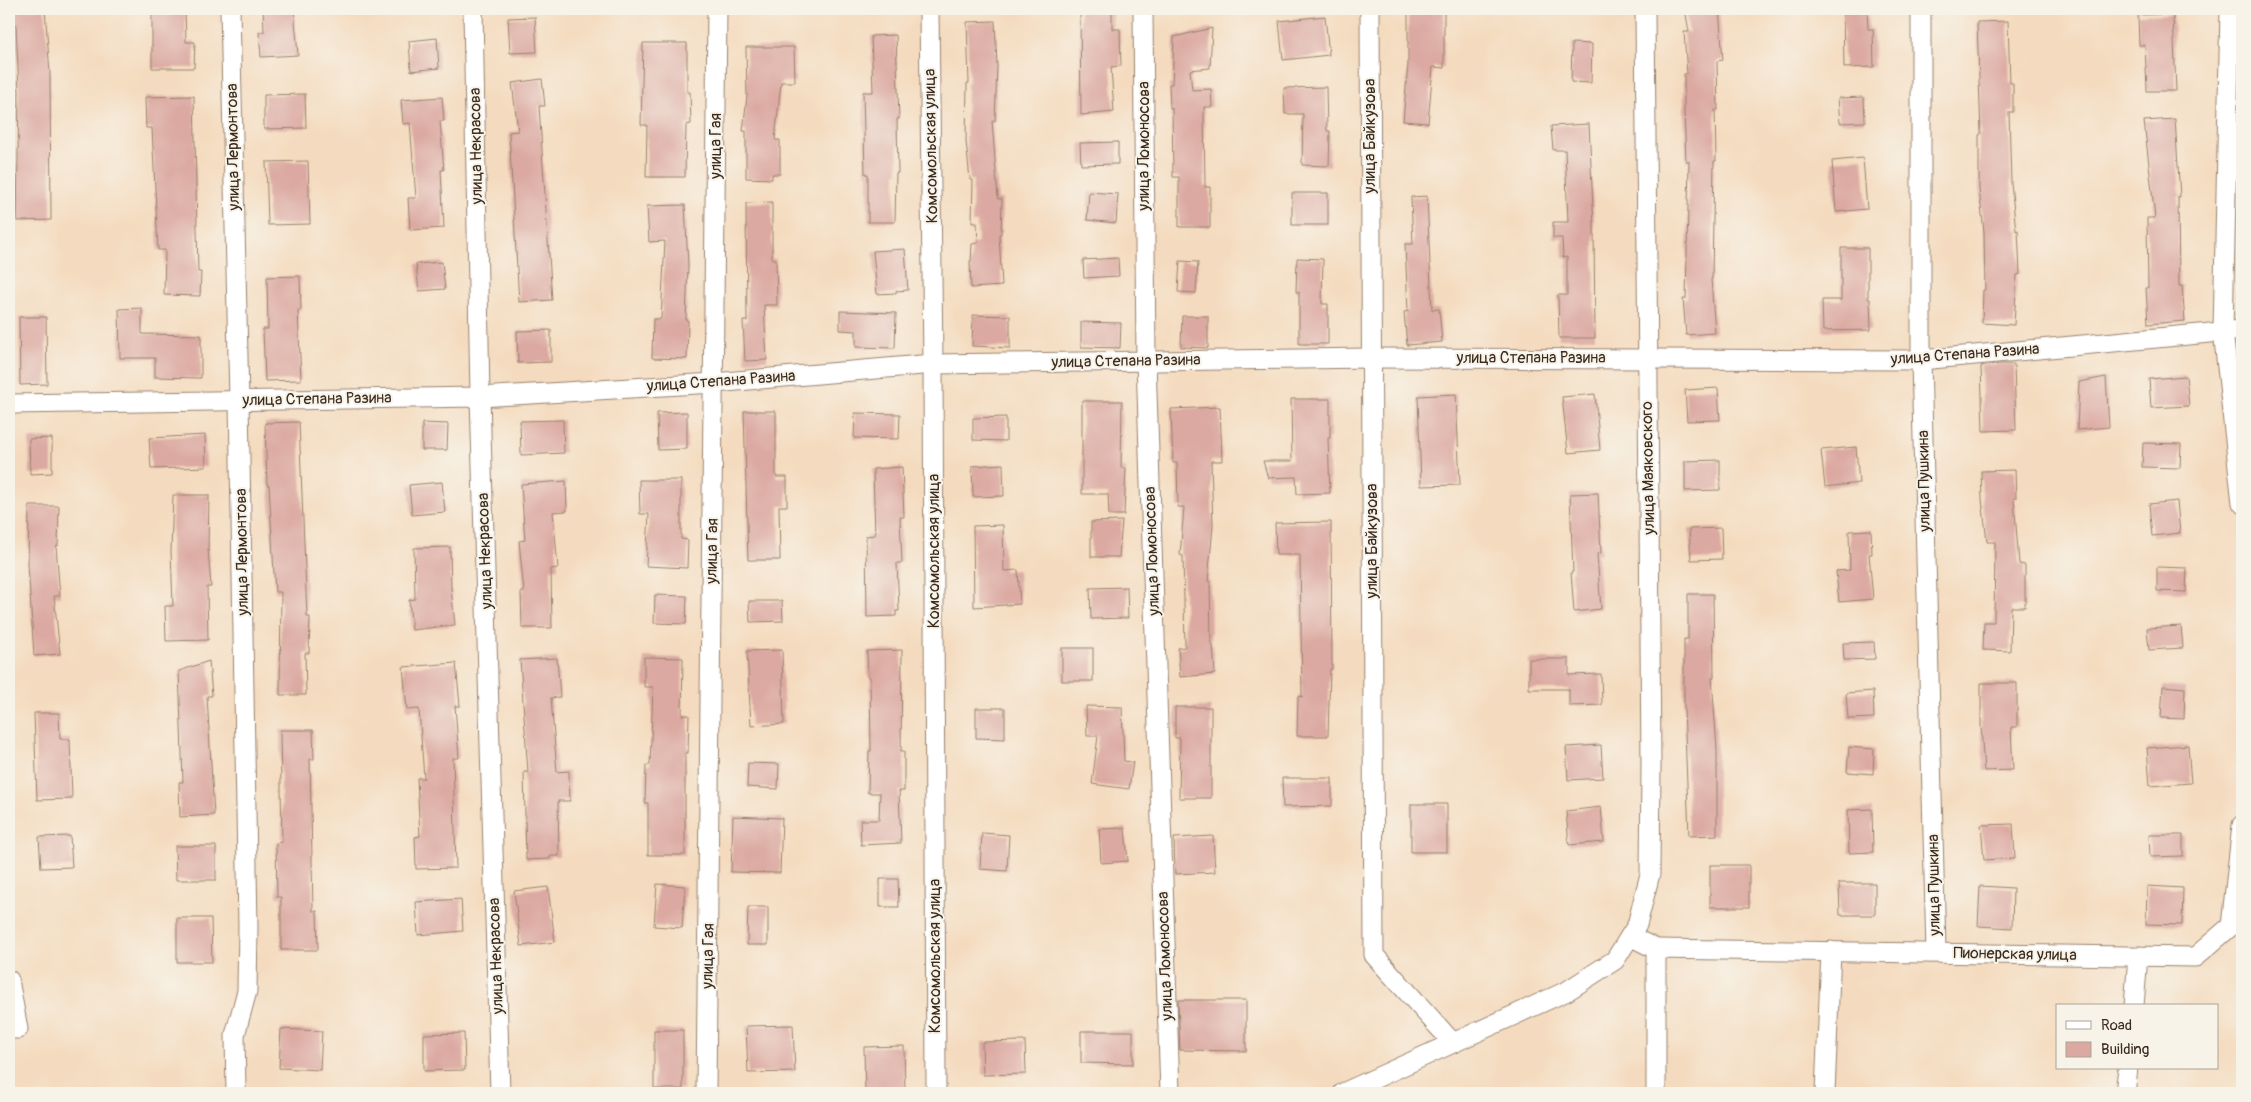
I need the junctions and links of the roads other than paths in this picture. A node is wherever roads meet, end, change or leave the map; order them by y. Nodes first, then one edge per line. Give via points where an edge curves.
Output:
1 (230, 9) edge
2 (473, 9) edge
3 (717, 9) edge
4 (929, 9) edge
5 (1143, 9) edge
6 (1370, 9) edge
7 (1645, 9) edge
8 (1921, 9) edge
9 (2230, 9) edge
10 (2242, 330) edge
11 (2223, 331) junction
12 (1370, 358) junction
13 (1647, 358) junction
14 (1921, 360) junction
15 (1146, 361) junction
16 (933, 364) junction
17 (714, 383) junction
18 (480, 397) junction
19 (239, 400) junction
20 (9, 404) edge
21 (2242, 503) edge
22 (2242, 825) edge
23 (1634, 931) junction
24 (1656, 949) junction
25 (1831, 951) junction
26 (1936, 952) junction
27 (2138, 956) junction
28 (9, 980) edge
29 (2134, 1004) edge
30 (9, 1029) edge
31 (1453, 1043) junction
32 (2128, 1070) edge
33 (1363, 1089) edge
34 (236, 1093) edge
35 (500, 1093) edge
36 (706, 1093) edge
37 (936, 1093) edge
38 (1170, 1093) edge
39 (1343, 1093) edge
40 (1656, 1093) edge
41 (1825, 1093) edge
42 (2125, 1093) edge

1 - 19 street, улица Лермонтова
2 - 18 street, улица Некрасова
3 - 17 street, улица Гая
4 - 16 street, Комсомольская улица
5 - 15 street, улица Ломоносова
6 - 12 street, улица Байкузова
7 - 13 street, улица Маяковского
8 - 14 street, улица Пушкина
9 - 11 street
10 - 11 street, улица Степана Разина
11 - 14 street, улица Степана Разина
11 - 21 street
12 - 13 street, улица Степана Разина
12 - 15 street, улица Степана Разина
12 - 31 street, улица Байкузова via 1374,955
13 - 14 street, улица Степана Разина
13 - 23 street, улица Маяковского via 1650,874
14 - 26 street, улица Пушкина
15 - 16 street, улица Степана Разина
15 - 38 street, улица Ломоносова
16 - 17 street, улица Степана Разина
16 - 37 street, Комсомольская улица
17 - 18 street, улица Степана Разина
17 - 36 street, улица Гая
18 - 19 street, улица Степана Разина
18 - 35 street, улица Некрасова
19 - 20 street, улица Степана Разина
19 - 34 street, улица Лермонтова via 248,936 247,991 235,1035
22 - 27 street, Пионерская улица via 2232,926 2195,957
23 - 24 street
23 - 31 street, улица Маяковского via 1615,960 1567,991
24 - 25 street, Пионерская улица
24 - 40 street
25 - 26 street, Пионерская улица
25 - 41 street
26 - 27 street, Пионерская улица
27 - 29 street
28 - 30 street via 18,1029
31 - 33 street, улица Маяковского
32 - 42 street
33 - 39 street, улица Маяковского

